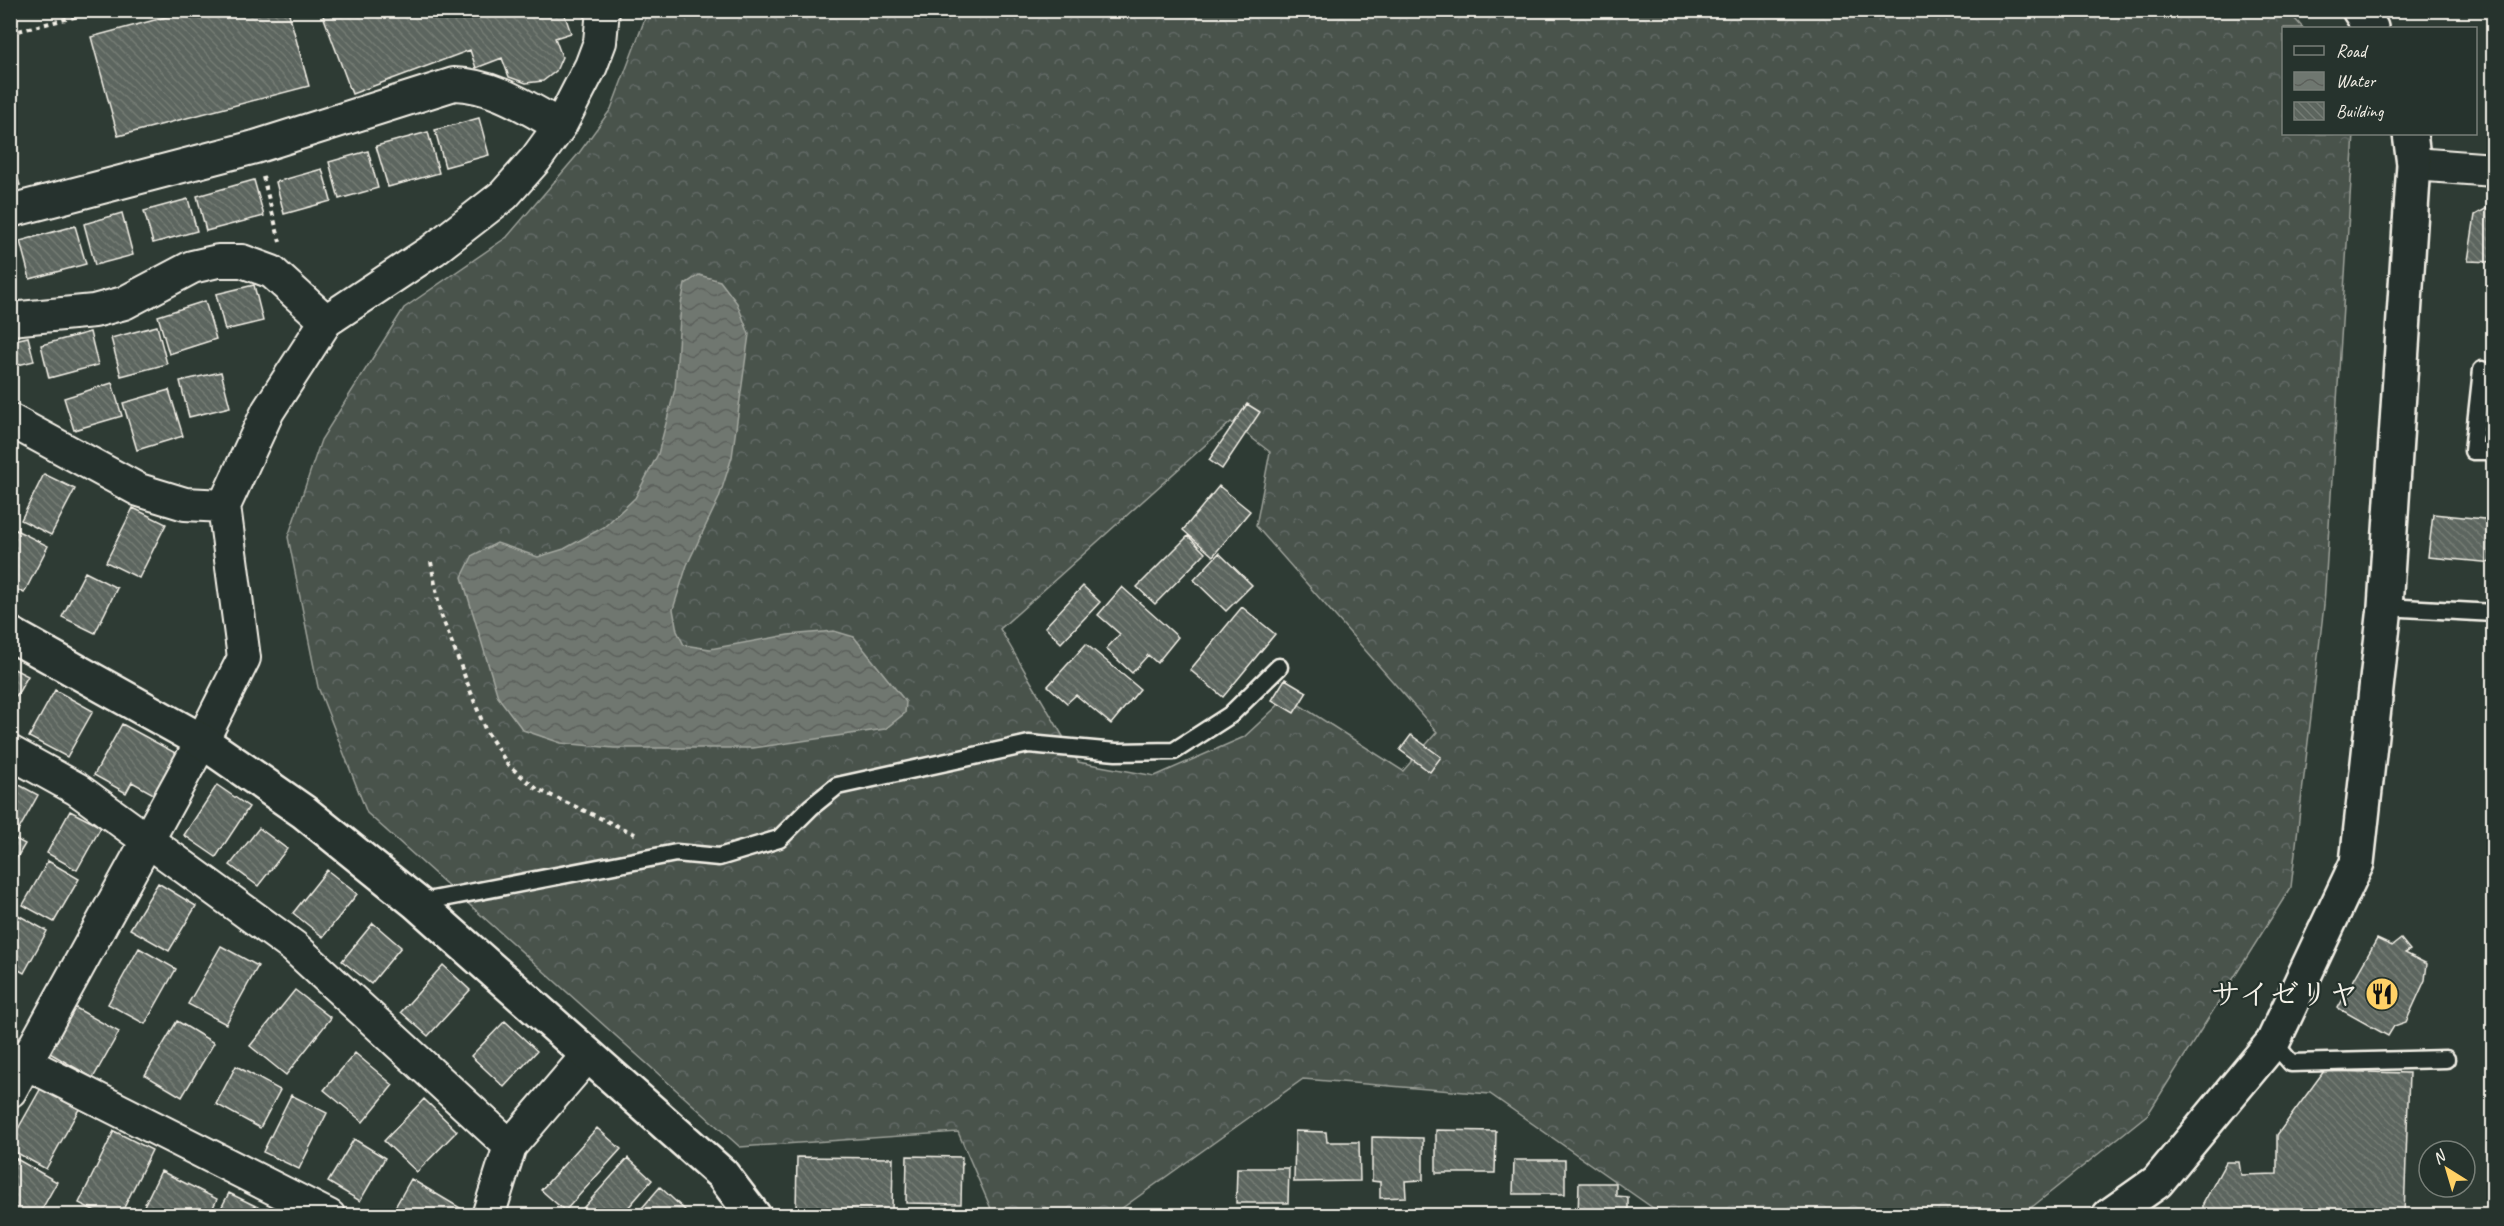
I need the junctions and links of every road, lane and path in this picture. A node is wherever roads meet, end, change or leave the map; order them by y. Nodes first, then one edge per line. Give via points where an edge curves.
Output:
1 (102, 10) edge
2 (603, 10) edge
3 (2359, 10) edge
4 (2370, 27) edge
5 (10, 33) edge
6 (560, 126) junction
7 (255, 147) junction
8 (2412, 149) edge
9 (2493, 170) edge
10 (10, 211) edge
11 (272, 272) junction
12 (10, 319) edge
13 (326, 321) junction
14 (2482, 370) dead end
15 (10, 420) edge
16 (2493, 451) edge
17 (224, 506) junction
18 (431, 562) dead end
19 (2385, 607) junction
20 (2493, 613) edge
21 (10, 634) edge
22 (1279, 667) dead end
23 (202, 741) junction
24 (10, 752) edge
25 (147, 839) junction
26 (676, 853) junction
27 (417, 903) junction
28 (2273, 1042) junction
29 (587, 1056) junction
30 (18, 1059) edge
31 (2446, 1059) dead end
32 (10, 1091) edge
33 (510, 1146) junction
34 (329, 1215) edge
35 (488, 1215) edge
36 (754, 1215) edge
37 (2109, 1215) edge

1 - 5 path
2 - 6 street via 600,42
3 - 4 street
6 - 7 street via 504,95 475,84 454,84
6 - 13 street via 504,195 433,250
7 - 10 street
7 - 11 path via 282,250
8 - 9 street
8 - 19 street
11 - 12 street via 242,261 218,261 192,267 124,303 94,312
11 - 13 street
13 - 17 street via 268,411
14 - 16 lane via 2473,451
15 - 17 street via 139,490 185,504
17 - 23 street via 243,658
18 - 26 path via 444,622 485,729 508,765 537,789
19 - 20 lane
19 - 28 street via 2357,863
21 - 23 street
22 - 26 lane via 1230,715 1174,751 1116,752 1029,744 837,786 779,839 719,857
23 - 25 street
23 - 27 street via 304,812
24 - 25 street via 77,789
25 - 30 street
25 - 33 street via 294,947
26 - 27 lane
27 - 29 street
28 - 31 lane via 2291,1063
28 - 37 street via 2157,1182
29 - 33 street
29 - 36 street via 722,1174
30 - 32 street
30 - 34 street
33 - 35 street

